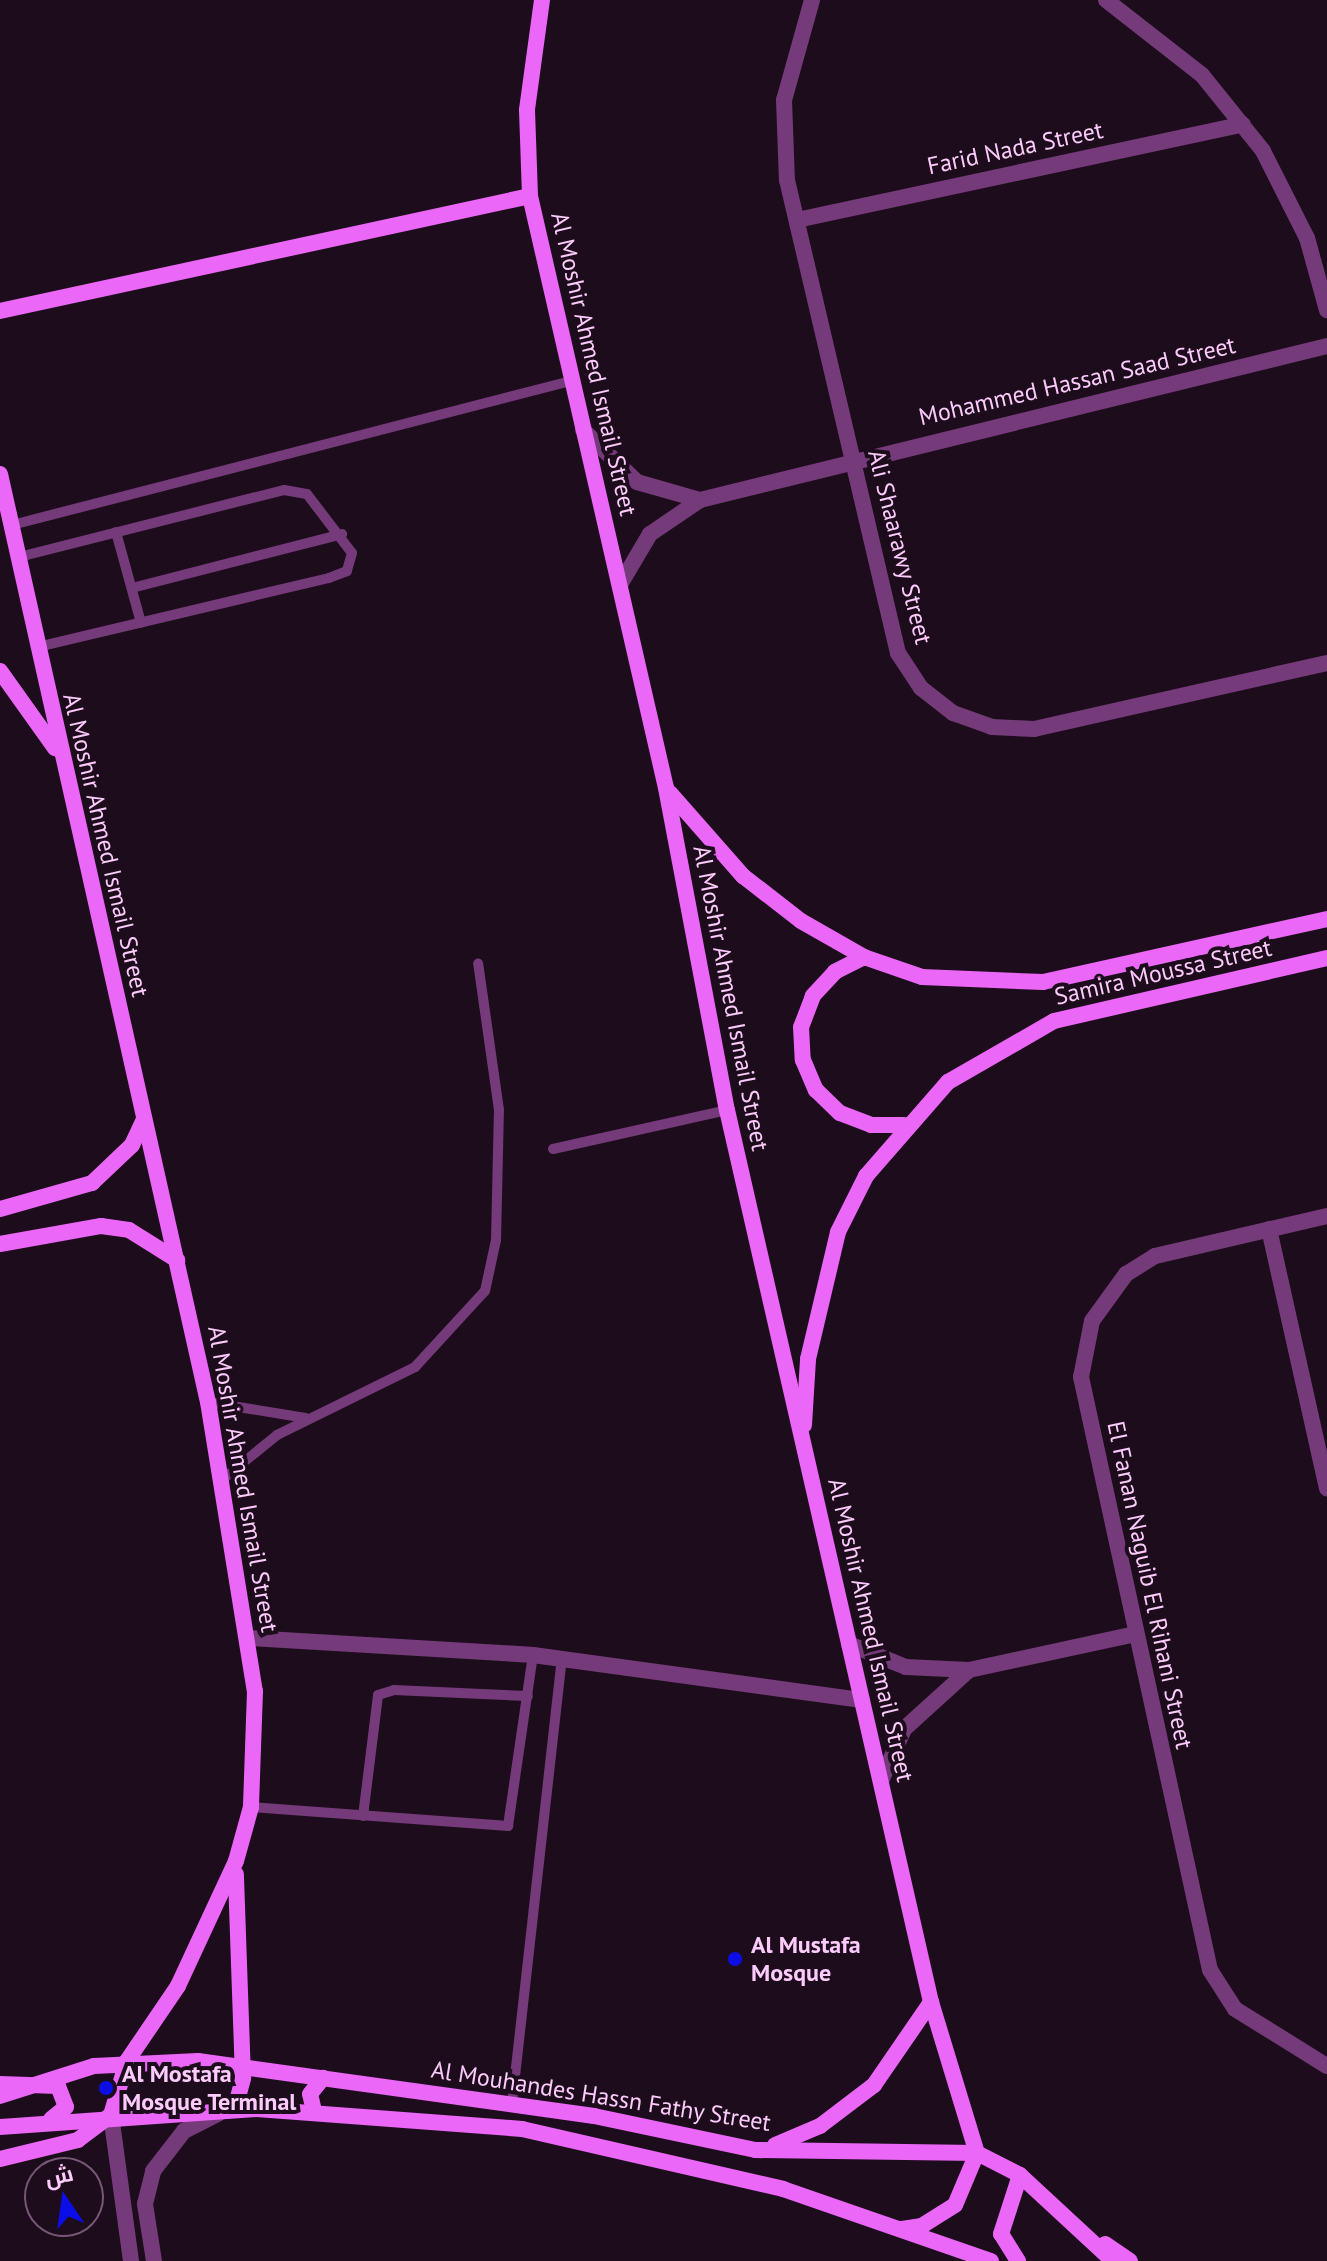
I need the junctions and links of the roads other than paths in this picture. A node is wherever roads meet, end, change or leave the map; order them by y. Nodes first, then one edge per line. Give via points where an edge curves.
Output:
1 (542, 0) edge
2 (812, 0) edge
3 (1106, 0) edge
4 (1243, 124) junction
5 (530, 196) junction
6 (797, 220) junction
7 (1327, 310) edge
8 (0, 311) edge
9 (1327, 346) edge
10 (571, 381) junction
11 (583, 430) junction
12 (853, 459) junction
13 (0, 474) edge
14 (700, 500) junction
15 (6, 526) edge
16 (116, 532) junction
17 (342, 534) junction
18 (19, 557) junction
19 (621, 583) junction
20 (132, 588) junction
21 (141, 623) junction
22 (38, 647) junction
23 (1327, 663) edge
24 (0, 671) edge
25 (61, 759) junction
26 (666, 788) junction
27 (1327, 919) edge
28 (864, 957) junction
29 (1327, 958) edge
30 (478, 963) dead end
31 (727, 1110) junction
32 (144, 1119) junction
33 (904, 1125) junction
34 (553, 1149) dead end
35 (0, 1209) edge
36 (1327, 1216) edge
37 (1269, 1229) junction
38 (0, 1244) edge
39 (177, 1260) junction
40 (208, 1402) junction
41 (308, 1418) junction
42 (803, 1442) junction
43 (223, 1479) junction
44 (1327, 1489) edge
45 (1136, 1634) junction
46 (249, 1638) junction
47 (849, 1644) junction
48 (533, 1655) junction
49 (562, 1658) junction
50 (969, 1670) junction
51 (528, 1696) junction
52 (862, 1700) junction
53 (881, 1781) junction
54 (251, 1807) junction
55 (363, 1816) junction
56 (236, 1861) junction
57 (931, 2002) junction
58 (127, 2061) junction
59 (241, 2066) junction
60 (1327, 2066) edge
61 (323, 2078) junction
62 (46, 2082) junction
63 (0, 2084) edge
64 (0, 2096) edge
65 (512, 2103) junction
66 (226, 2110) junction
67 (314, 2111) junction
68 (111, 2115) junction
69 (45, 2121) junction
70 (0, 2127) edge
71 (755, 2150) junction
72 (977, 2153) junction
73 (0, 2159) edge
74 (1020, 2175) junction
75 (900, 2229) junction
76 (1084, 2229) junction
77 (131, 2261) edge
78 (154, 2261) edge
79 (991, 2261) edge
80 (1018, 2261) edge
81 (1113, 2261) edge
82 (1130, 2261) edge

1 - 5 main road, Al Moshir Ahmed Ismail Street via 528,95
2 - 6 street, Ali Shaarawy Street via 784,100 782,140
3 - 4 street via 1166,42
4 - 6 street, Farid Nada Street
4 - 7 street via 1292,204
5 - 8 main road
5 - 10 main road, Al Moshir Ahmed Ismail Street
6 - 12 street, Ali Shaarawy Street
9 - 12 street, Mohammed Hassan Saad Street
10 - 11 main road, Al Moshir Ahmed Ismail Street
10 - 15 lane
11 - 14 street via 637,482
11 - 19 main road, Al Moshir Ahmed Ismail Street
12 - 14 street, Mohammed Hassan Saad Street
12 - 23 street, Ali Shaarawy Street via 898,653 921,688 953,713 992,727 1034,729
13 - 15 main road, Al Moshir Ahmed Ismail Street
14 - 19 street, Mohammed Hassan Saad Street via 650,534
15 - 18 main road, Al Moshir Ahmed Ismail Street
16 - 17 lane via 284,490 307,494
16 - 18 lane
16 - 20 lane
17 - 20 lane
17 - 21 lane via 352,553 347,571
18 - 22 main road, Al Moshir Ahmed Ismail Street
19 - 26 main road, Al Moshir Ahmed Ismail Street
20 - 21 lane
21 - 22 lane
22 - 25 main road, Al Moshir Ahmed Ismail Street
24 - 25 main road
25 - 32 main road, Al Moshir Ahmed Ismail Street
26 - 28 main road, Samira Moussa Street via 743,876
26 - 31 main road, Al Moshir Ahmed Ismail Street
27 - 28 main road, Samira Moussa Street via 1043,982 922,977
28 - 33 main road via 835,972 813,996 801,1027 803,1060 816,1090 840,1113 871,1125
29 - 33 main road, Samira Moussa Street via 1054,1021 948,1082
30 - 41 lane via 499,1120 496,1240 485,1291 415,1367 346,1407
31 - 34 lane
31 - 42 main road, Al Moshir Ahmed Ismail Street
32 - 35 main road via 132,1145 92,1183
32 - 39 main road, Al Moshir Ahmed Ismail Street
33 - 42 main road, Samira Moussa Street via 838,1232 808,1359
36 - 37 street, El Fanan Naguib El Rihani Street
37 - 44 street
37 - 45 street, El Fanan Naguib El Rihani Street via 1155,1256 1126,1274 1092,1321 1081,1377
38 - 39 main road via 101,1226 129,1230
39 - 40 main road, Al Moshir Ahmed Ismail Street
40 - 41 lane
40 - 43 main road, Al Moshir Ahmed Ismail Street
41 - 43 lane via 262,1444
42 - 47 main road, Al Moshir Ahmed Ismail Street
43 - 46 main road, Al Moshir Ahmed Ismail Street
45 - 50 street
45 - 60 street, El Fanan Naguib El Rihani Street via 1210,1970 1235,2009
46 - 48 street
46 - 54 main road, Al Moshir Ahmed Ismail Street via 255,1745
47 - 50 street via 906,1667
47 - 52 main road, Al Moshir Ahmed Ismail Street
48 - 49 street
48 - 51 lane
49 - 52 street
49 - 65 lane
50 - 53 street via 913,1718
51 - 55 lane via 378,1695
51 - 55 lane via 508,1826
52 - 53 main road, Al Moshir Ahmed Ismail Street
53 - 57 main road, Al Moshir Ahmed Ismail Street
54 - 55 lane
54 - 56 main road, Al Moshir Ahmed Ismail Street
56 - 58 main road via 192,1959
56 - 59 main road
57 - 71 main road via 896,2059 848,2108
57 - 72 main road, Al Moshir Ahmed Ismail Street
58 - 59 main road, Al Mouhandes Hassn Fathy Street
58 - 62 main road, Al Mouhandes Hassn Fathy Street
58 - 68 main road
59 - 61 main road, Al Mouhandes Hassn Fathy Street
59 - 66 main road via 242,2090
61 - 65 main road, Al Mouhandes Hassn Fathy Street
61 - 67 main road via 310,2094
62 - 63 main road
62 - 64 main road, Al Mouhandes Hassn Fathy Street
62 - 69 main road via 65,2095 66,2107
65 - 71 main road, Al Mouhandes Hassn Fathy Street
66 - 67 main road, Al Mouhandes Hassn Fathy Street
66 - 68 main road, Al Mouhandes Hassn Fathy Street
66 - 78 street via 184,2131 153,2171 145,2204
67 - 75 main road, Al Mouhandes Hassn Fathy Street via 439,2118 604,2144 783,2189
68 - 69 main road, Al Mouhandes Hassn Fathy Street
68 - 73 main road via 78,2140
68 - 77 street
69 - 70 main road, Al Mouhandes Hassn Fathy Street
71 - 72 main road, Al Mouhandes Hassn Fathy Street
72 - 74 main road, Al Mouhandes Hassn Fathy Street
72 - 75 main road via 955,2205 922,2226
74 - 76 main road, Al Mouhandes Hassn Fathy Street
74 - 80 main road via 1001,2234
75 - 79 main road, Al Mouhandes Hassn Fathy Street
76 - 81 main road, Al Mouhandes Hassn Fathy Street
76 - 82 main road

